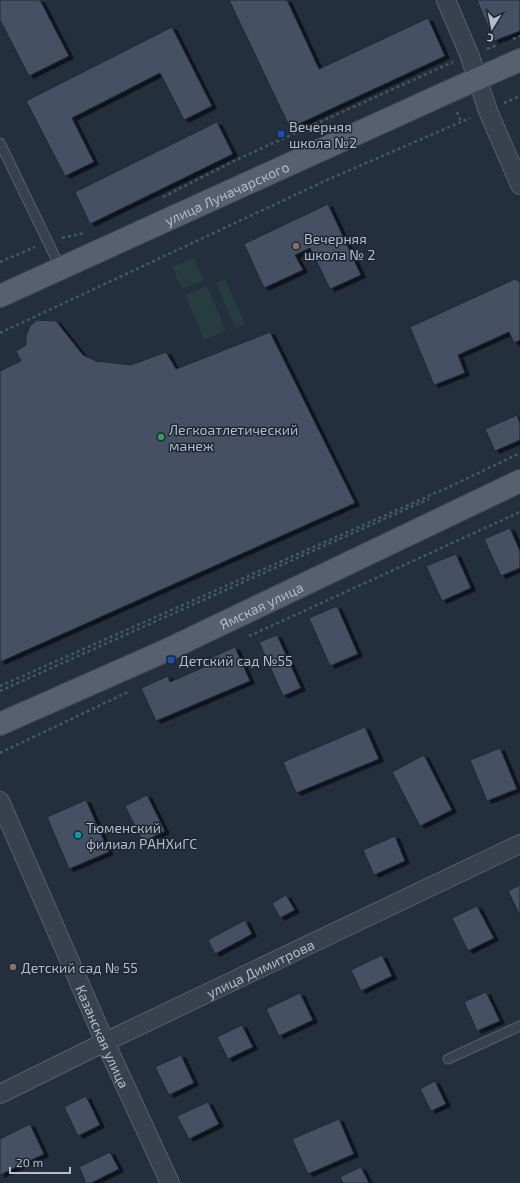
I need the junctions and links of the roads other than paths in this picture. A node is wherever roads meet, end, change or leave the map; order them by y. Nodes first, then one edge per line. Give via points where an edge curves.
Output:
1 (446, 0) edge
2 (520, 60) edge
3 (478, 80) junction
4 (0, 143) edge
5 (520, 186) edge
6 (61, 269) junction
7 (0, 296) edge
8 (520, 481) edge
9 (0, 724) edge
10 (0, 801) edge
11 (520, 844) edge
12 (520, 1026) edge
13 (105, 1042) junction
14 (448, 1060) dead end
15 (0, 1094) edge
16 (170, 1183) edge

1 - 3 street
2 - 3 main road, улица Луначарского
3 - 5 street via 488,111
3 - 6 main road, улица Луначарского
4 - 6 lane
6 - 7 main road, улица Луначарского
8 - 9 main road, Ямская улица via 167,650
10 - 13 street, Казанская улица
11 - 13 street, улица Димитрова
12 - 14 lane
13 - 15 street, улица Димитрова
13 - 16 street, Казанская улица

